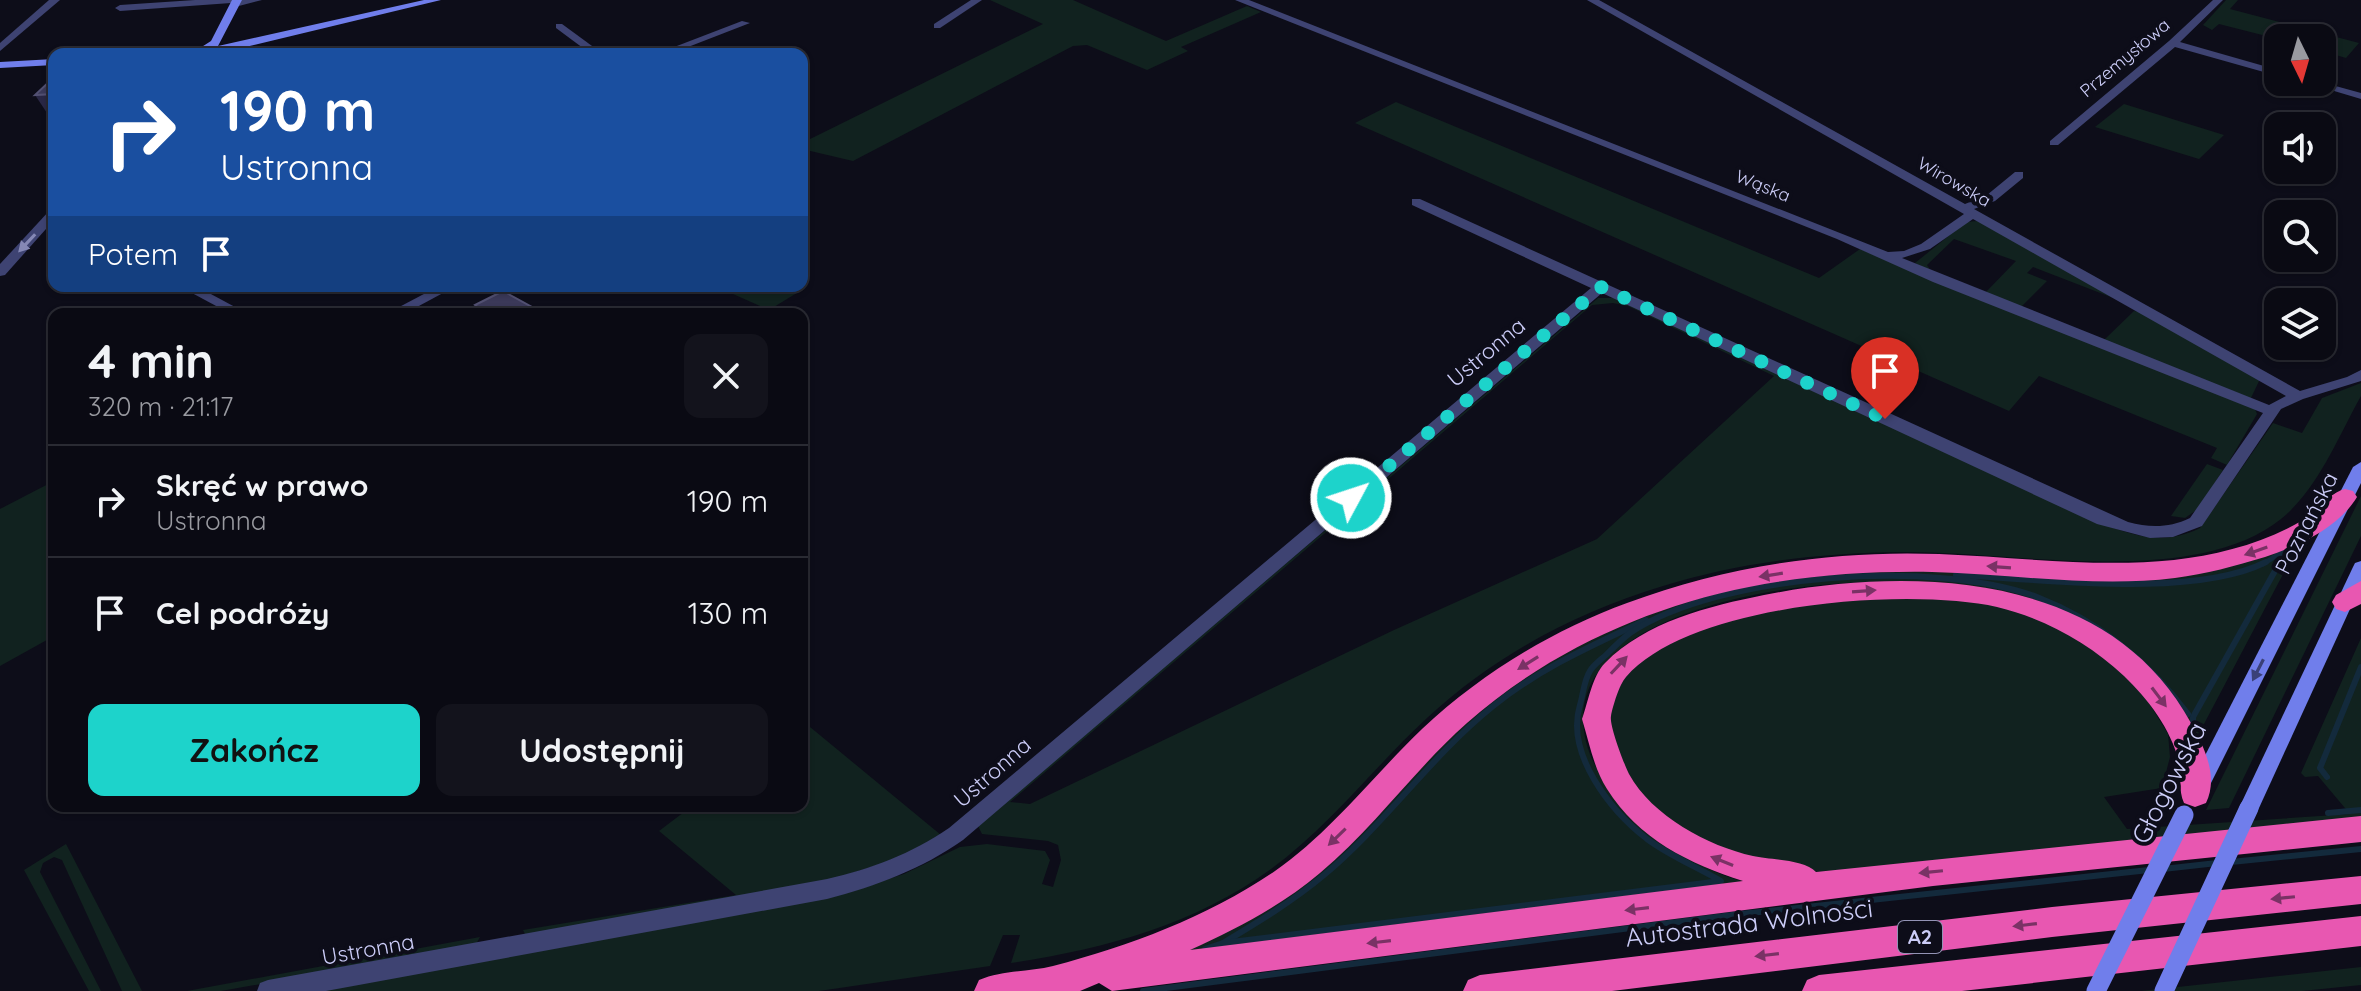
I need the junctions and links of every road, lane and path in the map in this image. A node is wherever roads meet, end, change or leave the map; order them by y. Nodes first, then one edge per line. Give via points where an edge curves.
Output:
1 (55, 0) edge
2 (257, 0) edge
3 (436, 0) edge
4 (977, 0) edge
5 (1240, 0) edge
6 (1592, 0) edge
7 (2218, 0) edge
8 (236, 1) edge
9 (120, 8) dead end
10 (745, 23) dead end
11 (559, 26) dead end
12 (937, 26) dead end
13 (2173, 43) junction
14 (0, 48) edge
15 (210, 48) edge
16 (227, 48) edge
17 (590, 48) edge
18 (677, 48) edge
19 (48, 62) edge
20 (0, 65) edge
21 (2264, 69) edge
22 (2336, 89) edge
23 (2361, 96) edge
24 (2054, 143) dead end
25 (2019, 175) dead end
26 (1416, 202) dead end
27 (1970, 212) junction
28 (48, 222) edge
29 (1886, 255) junction
30 (0, 272) edge
31 (1601, 287) junction
32 (198, 292) edge
33 (437, 292) edge
34 (229, 308) edge
35 (405, 308) edge
36 (2361, 374) edge
37 (2298, 396) junction
38 (2271, 411) junction
39 (2361, 467) edge
40 (2345, 497) junction
41 (2361, 567) edge
42 (2293, 600) joint
43 (2347, 604) edge
44 (2190, 804) junction
45 (2361, 829) edge
46 (1853, 881) junction
47 (2361, 890) edge
48 (2361, 931) edge
49 (1052, 982) junction
50 (268, 991) edge
51 (991, 991) edge
52 (1480, 991) edge
53 (1819, 991) edge
54 (2096, 991) edge
55 (2164, 991) edge

1 - 14 street
2 - 8 street
3 - 16 main road
4 - 12 street
5 - 29 street, Wąska
6 - 27 street, Wirowska
7 - 13 street, Przemysłowa
8 - 9 street
8 - 15 main road
10 - 18 street
11 - 17 street
13 - 21 street
13 - 24 street, Przemysłowa
19 - 20 main road
22 - 23 street
25 - 27 street
26 - 31 street
27 - 29 street via 1922,251
27 - 37 street, Wirowska
28 -> 30 street
29 - 38 street, Wąska
31 - 38 street via 2121,527 2165,532 2196,522
31 - 50 street, Ustronna via 927,854 827,889
32 - 34 street
33 - 35 street
36 - 37 street
37 - 38 street
39 - 40 main road, Poznańska
40 - 42 main road, Poznańska
40 -> 49 highway via 2322,521 2276,543 2194,567 2093,573 1930,564 1848,566 1727,583 1641,608 1549,651 1482,695 1435,735 1321,853 1262,897 1185,937
41 - 43 main road
42 -> 44 main road, Głogowska
43 - 55 main road, bridge
46 -> 44 highway via 1770,875 1733,866 1684,844 1649,818 1620,785 1599,738 1599,701 1616,668 1675,629 1785,600 1913,589 1995,597 2075,627 2103,644 2158,695 2181,731 2195,772
44 - 54 main road, Głogowska, bridge
45 -> 46 highway
46 -> 49 highway
47 -> 52 highway, Autostrada Wolności / A2
48 - 53 highway, A2
49 - 51 highway

